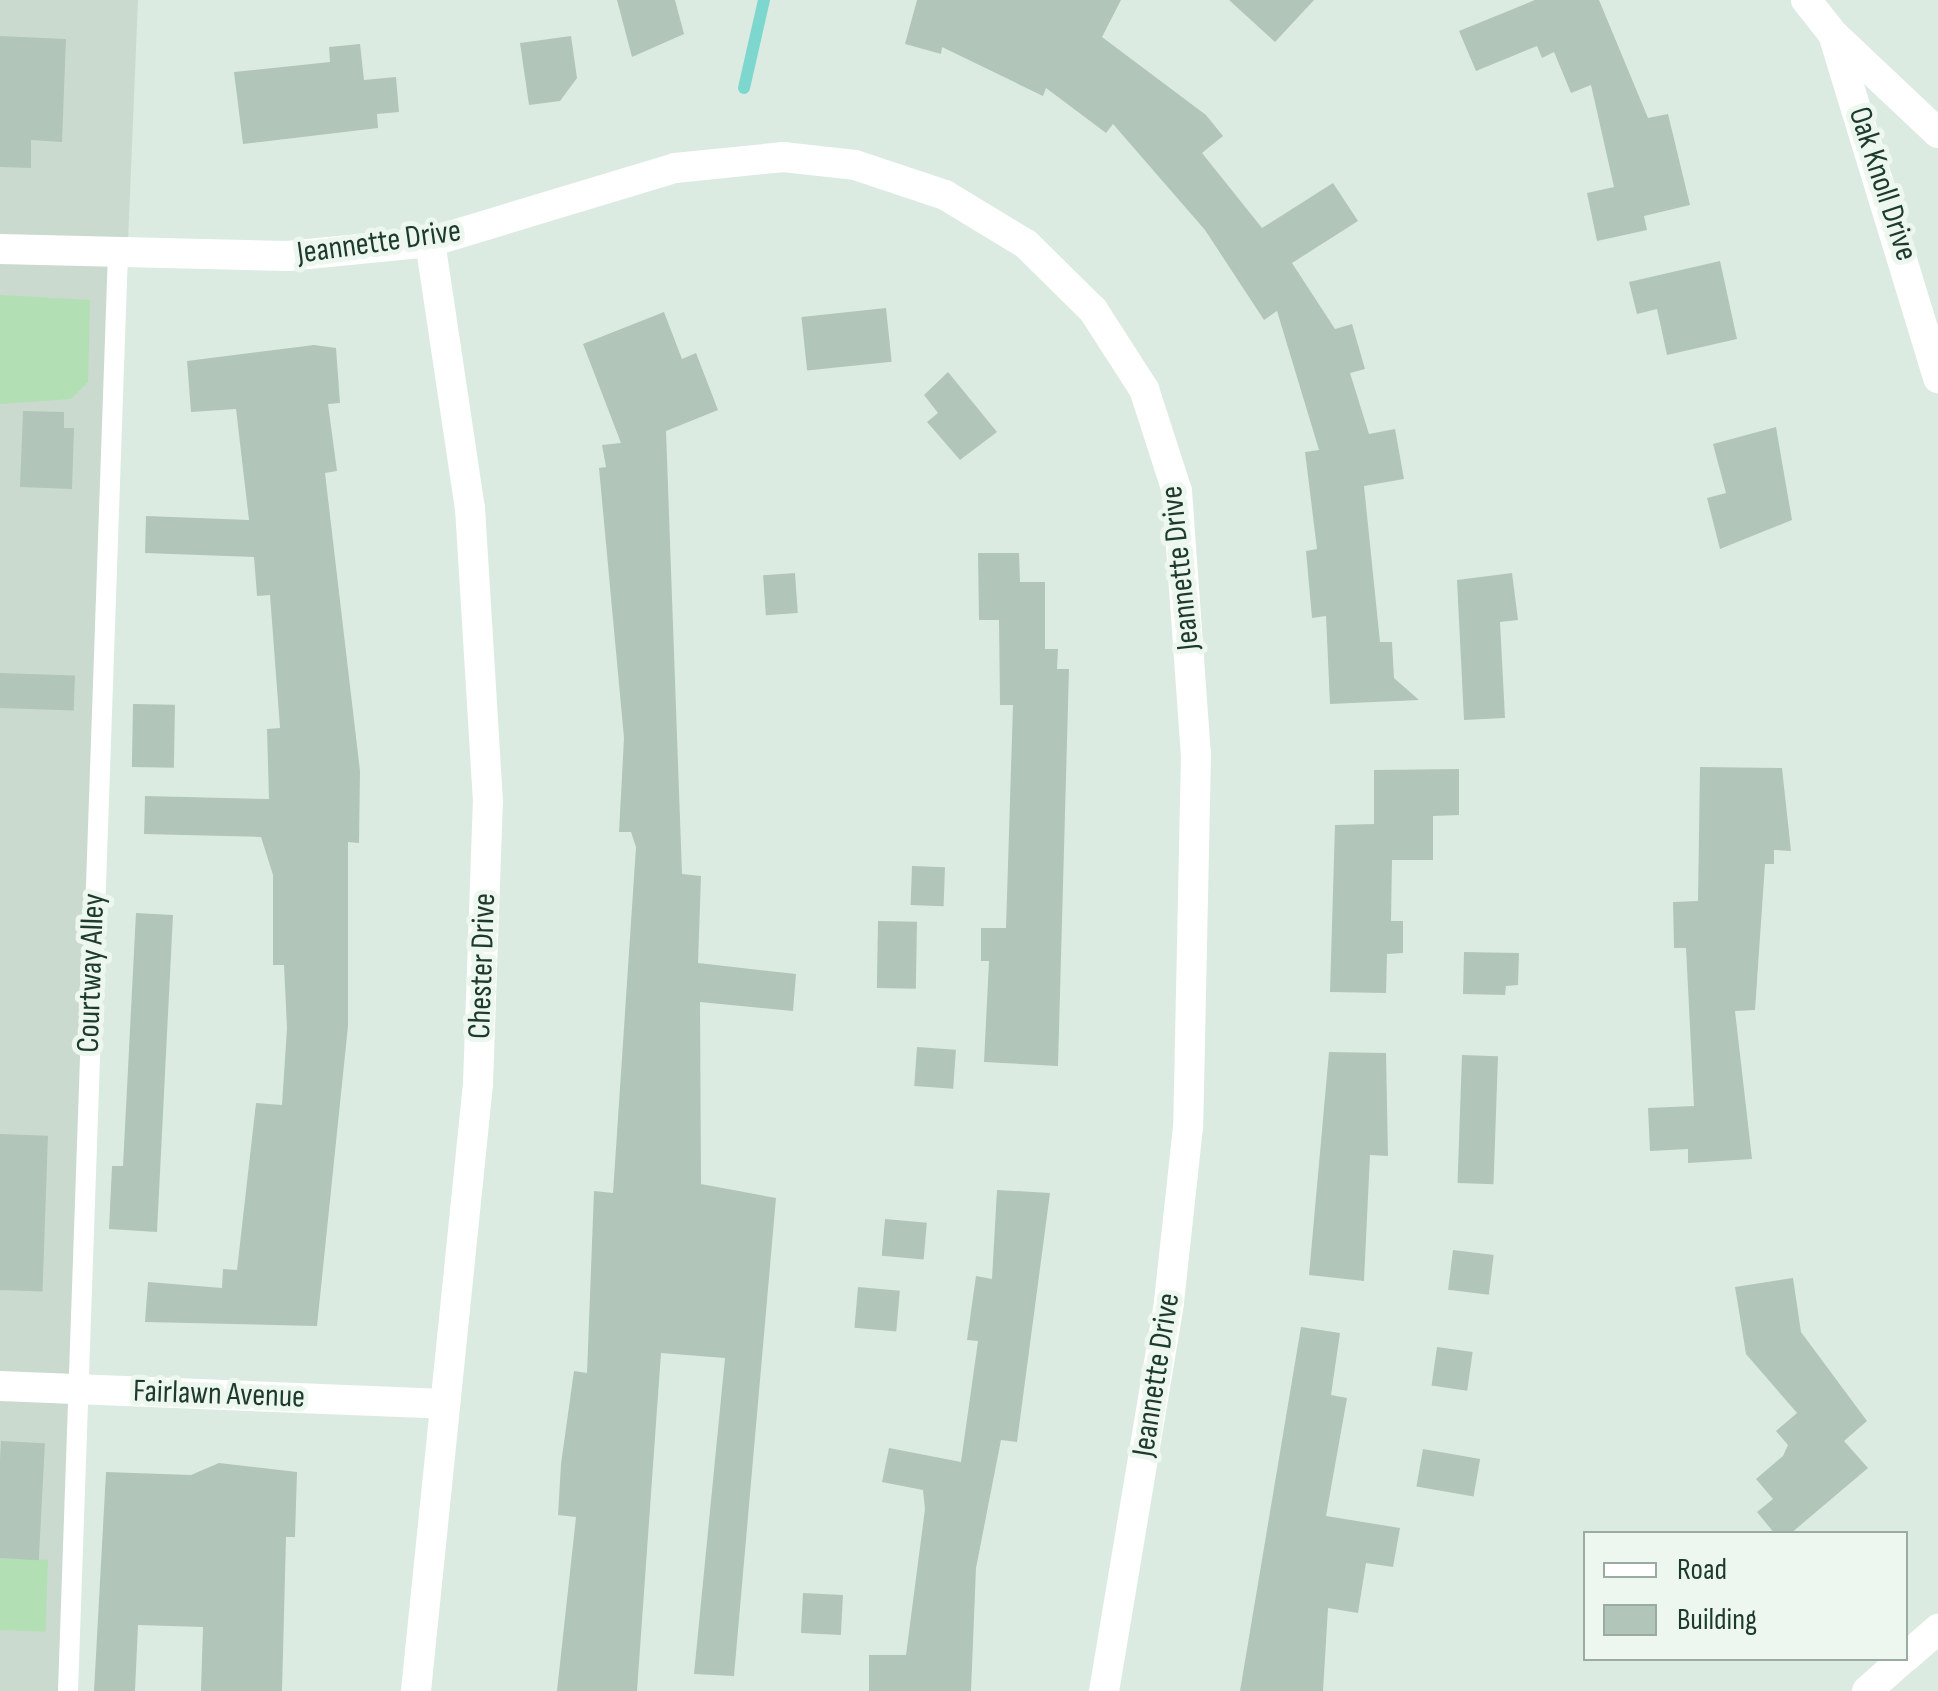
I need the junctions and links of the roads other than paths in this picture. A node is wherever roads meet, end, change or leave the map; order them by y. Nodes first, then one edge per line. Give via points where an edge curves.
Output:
1 (1806, 0) edge
2 (1833, 34) junction
3 (1938, 132) edge
4 (430, 242) junction
5 (0, 249) edge
6 (118, 255) junction
7 (1938, 378) edge
8 (0, 1386) edge
9 (78, 1389) junction
10 (439, 1404) junction
11 (1938, 1629) edge
12 (1908, 1655) edge
13 (1902, 1661) edge
14 (68, 1691) edge
15 (416, 1691) edge
16 (1104, 1691) edge
17 (1868, 1691) edge

1 - 2 street, Oak Knoll Drive
2 - 3 street
2 - 7 street, Oak Knoll Drive
4 - 6 street, Jeannette Drive via 288,256
4 - 10 street, Chester Drive via 470,508 488,802 478,1084
4 - 16 street, Jeannette Drive via 674,168 783,157 855,165 945,195 1026,244 1093,310 1144,388 1183,535 1197,966 1169,1303
5 - 6 street, Jeannette Drive
6 - 9 lane, Courtway Alley
8 - 9 street, Fairlawn Avenue
9 - 10 street, Fairlawn Avenue
9 - 14 lane, Courtway Alley
10 - 15 street, Chester Drive
11 - 12 street
13 - 17 street

